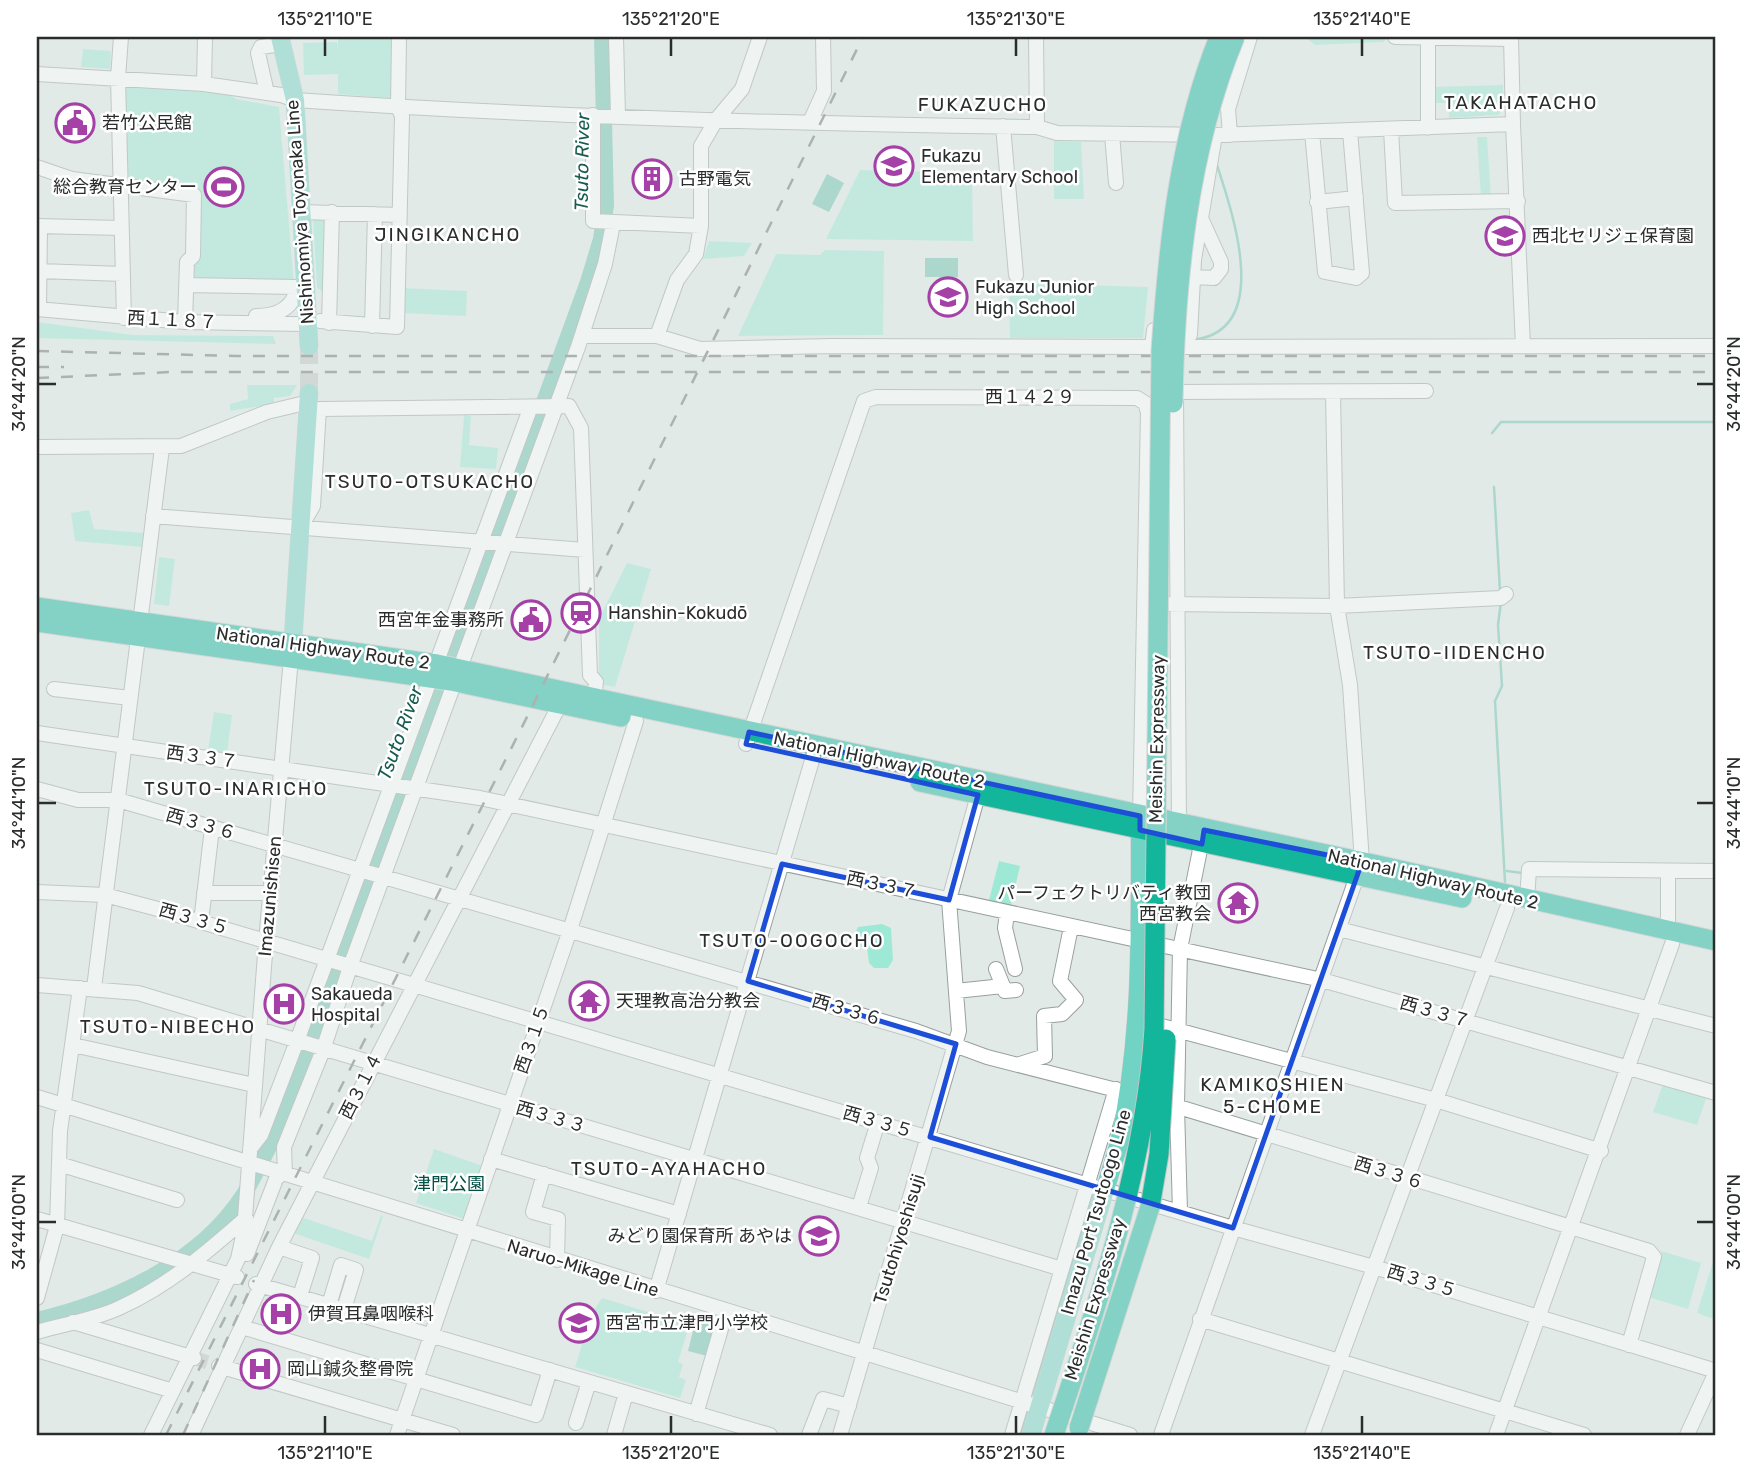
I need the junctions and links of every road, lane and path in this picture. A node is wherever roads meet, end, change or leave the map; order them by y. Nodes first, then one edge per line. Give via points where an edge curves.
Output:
1 (121, 37) edge
2 (205, 37) edge
3 (399, 37) edge
4 (616, 37) edge
5 (760, 37) edge
6 (823, 37) edge
7 (1036, 37) edge
8 (1219, 37) edge
9 (1234, 37) edge
10 (1250, 37) edge
11 (1395, 37) edge
12 (1428, 38) edge
13 (1510, 38) edge
14 (281, 40) edge
15 (37, 74) edge
16 (118, 78) junction
17 (204, 84) junction
18 (267, 93) junction
19 (295, 100) junction
20 (398, 107) junction
21 (605, 115) junction
22 (716, 120) junction
23 (810, 122) junction
24 (1513, 124) junction
25 (1003, 126) junction
26 (1037, 127) junction
27 (1428, 128) junction
28 (1391, 130) junction
29 (1350, 131) junction
30 (1312, 132) junction
31 (1112, 134) junction
32 (1215, 135) junction
33 (1230, 135) junction
34 (1182, 136) junction
35 (37, 167) edge
36 (1116, 183) dead end
37 (120, 185) junction
38 (1356, 198) junction
39 (1518, 201) junction
40 (1317, 202) junction
41 (300, 212) junction
42 (332, 212) junction
43 (375, 214) junction
44 (400, 215) junction
45 (1200, 215) junction
46 (613, 224) junction
47 (38, 226) edge
48 (701, 226) junction
49 (121, 228) junction
50 (39, 271) junction
51 (123, 274) junction
52 (1016, 275) dead end
53 (1193, 277) junction
54 (186, 285) junction
55 (38, 309) edge
56 (124, 318) junction
57 (185, 318) junction
58 (319, 323) junction
59 (372, 326) junction
60 (1154, 335) junction
61 (1187, 335) junction
62 (657, 336) junction
63 (580, 341) junction
64 (309, 346) tunnel mouth
65 (1523, 346) junction
66 (1716, 346) edge
67 (1426, 391) dead end
68 (1333, 392) junction
69 (312, 401) junction
70 (552, 406) junction
71 (531, 409) junction
72 (212, 435) junction
73 (37, 447) edge
74 (162, 448) junction
75 (153, 516) junction
76 (303, 525) junction
77 (493, 543) junction
78 (586, 550) junction
79 (1506, 594) dead end
80 (1144, 604) junction
81 (1178, 604) junction
82 (1337, 606) junction
83 (37, 607) edge
84 (37, 622) edge
85 (139, 629) junction
86 (292, 651) junction
87 (445, 673) junction
88 (54, 689) dead end
89 (130, 698) junction
90 (594, 698) junction
91 (560, 704) junction
92 (636, 721) junction
93 (37, 733) edge
94 (748, 738) junction
95 (124, 747) junction
96 (813, 757) junction
97 (282, 768) junction
98 (404, 788) junction
99 (37, 789) edge
100 (978, 795) junction
101 (118, 800) junction
102 (508, 807) junction
103 (1140, 823) junction
104 (604, 825) junction
105 (1179, 825) junction
106 (212, 828) junction
107 (1203, 837) junction
108 (275, 846) junction
109 (782, 864) junction
110 (1359, 869) junction
111 (360, 870) junction
112 (1716, 870) edge
113 (1668, 871) junction
114 (385, 876) junction
115 (37, 892) edge
116 (204, 893) junction
117 (270, 893) junction
118 (106, 895) junction
119 (459, 897) junction
120 (949, 900) junction
121 (1527, 901) junction
122 (1507, 908) junction
123 (1007, 913) junction
124 (201, 922) junction
125 (1071, 927) junction
126 (1339, 929) junction
127 (570, 930) junction
128 (1670, 938) junction
129 (266, 941) junction
130 (1716, 941) edge
131 (1139, 942) junction
132 (1180, 949) junction
133 (1716, 954) edge
134 (327, 958) junction
135 (1016, 963) dead end
136 (351, 964) junction
137 (1485, 967) junction
138 (996, 969) dead end
139 (1322, 980) junction
140 (748, 981) junction
141 (412, 984) junction
142 (37, 985) edge
143 (87, 988) junction
144 (956, 991) junction
145 (1649, 1011) junction
146 (1139, 1020) junction
147 (1466, 1020) junction
148 (538, 1021) junction
149 (1716, 1026) edge
150 (260, 1030) junction
151 (1178, 1030) junction
152 (299, 1042) junction
153 (956, 1044) junction
154 (73, 1045) junction
155 (323, 1050) junction
156 (1293, 1060) junction
157 (372, 1063) junction
158 (1020, 1064) junction
159 (1630, 1067) junction
160 (720, 1075) junction
161 (254, 1085) junction
162 (1123, 1091) junction
163 (1716, 1093) edge
164 (37, 1097) edge
165 (1436, 1100) junction
166 (64, 1105) junction
167 (510, 1105) junction
168 (1177, 1107) junction
169 (878, 1122) junction
170 (1268, 1135) junction
171 (930, 1137) junction
172 (1601, 1151) junction
173 (491, 1159) junction
174 (695, 1159) junction
175 (250, 1162) junction
176 (59, 1164) junction
177 (279, 1172) junction
178 (544, 1174) junction
179 (1407, 1179) junction
180 (312, 1183) junction
181 (1095, 1187) junction
182 (177, 1200) dead end
183 (859, 1207) junction
184 (1180, 1212) junction
185 (246, 1213) junction
186 (678, 1214) junction
187 (37, 1219) edge
188 (904, 1222) junction
189 (57, 1226) junction
190 (1233, 1228) junction
191 (1573, 1228) junction
192 (466, 1232) junction
193 (279, 1247) junction
194 (238, 1259) junction
195 (556, 1260) junction
196 (192, 1264) junction
197 (1374, 1267) junction
198 (1062, 1269) junction
199 (234, 1276) junction
200 (259, 1284) junction
201 (656, 1291) junction
202 (300, 1296) junction
203 (37, 1298) edge
204 (329, 1305) junction
205 (344, 1310) junction
206 (726, 1312) junction
207 (1199, 1319) junction
208 (1540, 1319) junction
209 (73, 1322) junction
210 (242, 1327) junction
211 (37, 1329) edge
212 (429, 1335) junction
213 (1629, 1345) junction
214 (37, 1350) edge
215 (865, 1354) junction
216 (192, 1358) junction
217 (1339, 1362) junction
218 (222, 1367) junction
219 (550, 1370) junction
220 (1716, 1372) edge
221 (416, 1379) junction
222 (589, 1382) junction
223 (173, 1391) junction
224 (626, 1393) junction
225 (1031, 1403) junction
226 (849, 1406) junction
227 (1505, 1411) junction
228 (696, 1414) junction
229 (402, 1420) junction
230 (576, 1423) dead end
231 (1107, 1432) edge
232 (151, 1435) edge
233 (191, 1435) edge
234 (397, 1435) edge
235 (453, 1435) edge
236 (614, 1435) edge
237 (770, 1435) edge
238 (809, 1435) edge
239 (841, 1435) edge
240 (1013, 1435) edge
241 (1031, 1435) edge
242 (1054, 1435) edge
243 (1076, 1435) edge
244 (1130, 1435) edge
245 (1161, 1435) edge
246 (1312, 1435) edge
247 (1496, 1435) edge
248 (1584, 1435) edge
249 (1687, 1435) edge

1 - 16 street
2 - 17 street
3 - 20 street
4 - 21 street
5 - 22 street via 742,89
6 - 23 street via 824,91
7 - 26 street
8 - 242 highway, Meishin Expressway, bridge via 1185,153 1163,312 1154,1029 1149,1098 1137,1160
9 - 243 highway, Meishin Expressway, bridge via 1202,141 1176,323 1166,1043 1159,1154 1146,1219
10 - 33 street via 1228,109
11 - 12 street
12 - 13 street
12 - 27 street
13 - 24 street
14 - 18 street via 261,47 258,53
14 - 19 main road, Nishinomiya Toyonaka Line
15 - 16 street
16 - 17 street
16 - 37 street
17 - 18 street
18 - 19 street
19 - 20 street
19 - 41 main road, Nishinomiya Toyonaka Line
20 - 21 street
20 - 44 street via 402,116
21 - 22 street
21 - 46 street via 593,221
22 - 23 street
22 - 48 street via 701,146
23 - 25 street
24 - 27 street
24 - 39 street
25 - 26 street
25 - 52 street
26 - 31 street via 1057,133
27 - 28 street
28 - 29 street
28 - 39 street via 1395,203
29 - 30 street
29 - 38 street
30 - 33 street
30 - 40 street
31 - 34 street
31 - 36 street
32 - 33 street
32 - 34 street
32 - 45 street
34 - 60 street via 1160,258
35 - 37 street via 72,179
37 - 49 street
37 - 54 street via 194,195 193,256 187,262
38 - 40 street
38 - 40 street via 1362,273 1356,278 1325,272
39 - 65 street
41 - 42 street
41 - 58 main road, Nishinomiya Toyonaka Line
42 - 43 street
42 - 58 street
43 - 44 street
43 - 59 street
44 - 59 street via 397,327
45 - 53 street
45 - 53 street via 1221,269 1214,278
46 - 48 street
46 - 63 street
47 - 49 street
47 - 50 street
48 - 62 street via 696,254 677,280
49 - 51 street
50 - 51 street
50 - 55 street
51 - 56 street
53 - 61 street
54 - 57 street
54 - 57 street via 297,287 292,302 272,315
55 - 56 street, 西１１８７
56 - 57 street, 西１１８７
57 - 58 street, 西１１８７
58 - 59 street, 西１１８７
58 - 64 main road, Nishinomiya Toyonaka Line
60 - 61 street
60 - 62 street via 1152,347 700,349
61 - 65 street via 1184,347
62 - 63 street
63 - 70 street
65 - 66 street
67 - 68 street
68 - 81 street via 1176,392
68 - 82 street
69 - 71 street
69 - 72 street via 267,412
69 - 76 main road
70 - 71 street
70 - 77 street
70 - 78 street via 569,406 581,428
71 - 77 street
72 - 74 street
72 - 76 street via 230,435 279,416 299,417 303,426 297,506
73 - 74 street
74 - 75 street
75 - 76 street
75 - 85 street
76 - 77 street
76 - 86 main road
77 - 78 street
77 - 87 street
77 - 87 street
78 - 90 street
79 - 82 street via 1501,598
80 - 81 street
80 - 94 street, 西１４２９ via 1145,403 1137,398 871,397 859,409
80 - 103 street, 西１４２９
81 - 82 street
81 - 105 street
82 - 110 street via 1350,685
83 - 85 highway, National Highway Route 2
84 - 85 highway, National Highway Route 2
85 - 86 highway, National Highway Route 2
85 - 89 street
86 - 87 highway, National Highway Route 2
86 - 97 street, Imazunishisen
87 - 90 highway, National Highway Route 2
87 - 91 highway, National Highway Route 2
87 - 98 street
87 - 98 street
88 - 89 street
89 - 95 street
90 - 94 highway, National Highway Route 2
91 - 92 highway, National Highway Route 2
91 - 102 street, 西３１４
92 - 94 highway, National Highway Route 2
92 - 104 street, 西３１５
93 - 95 street, 西３３７
94 - 96 highway, National Highway Route 2
94 - 103 highway, National Highway Route 2
95 - 97 street, 西３３７
95 - 101 street
96 - 100 highway, National Highway Route 2
96 - 109 street
97 - 98 street, 西３３７
97 - 108 street, Imazunishisen
98 - 102 street, 西３３７ via 480,798
98 - 111 street
98 - 114 street
99 - 101 street, 西３３６ via 78,800
100 - 103 highway, National Highway Route 2
100 - 120 street, Tsutohiyoshisuji
101 - 106 street, 西３３６
101 - 118 street
102 - 104 street, 西３３７
102 - 119 street, 西３１４
103 - 105 highway, National Highway Route 2
103 - 107 highway, National Highway Route 2
103 - 131 main road, Imazu Port Tsutoogo Line
104 - 109 street, 西３３７
104 - 127 street, 西３１５
105 - 107 highway, National Highway Route 2
106 - 108 street, 西３３６
106 - 116 street
107 - 110 highway, National Highway Route 2
107 - 132 street
108 - 111 street, 西３３６
108 - 117 street, Imazunishisen
109 - 120 street, 西３３７
109 - 140 street
110 - 121 highway, National Highway Route 2
110 - 122 highway, National Highway Route 2
110 - 126 street
111 - 114 street, 西３３６
111 - 134 street
112 - 113 street
113 - 121 street via 1529,869
113 - 128 street
114 - 119 street, 西３３６
114 - 136 street
115 - 118 street, 西３３５
116 - 117 street
116 - 124 street
117 - 129 street, Imazunishisen
118 - 124 street, 西３３５
118 - 143 street
119 - 127 street, 西３３６
119 - 141 street, 西３１４
120 - 123 street, 西３３７
120 - 144 street, Tsutohiyoshisuji
121 - 128 highway, National Highway Route 2
122 - 128 highway, National Highway Route 2
122 - 137 street
123 - 125 street, 西３３７
123 - 135 street via 1005,928
124 - 129 street, 西３３５
125 - 131 street, 西３３７
125 - 158 street via 1060,981 1076,1000 1062,1014 1044,1016 1045,1056
126 - 137 street
126 - 139 street
127 - 140 street, 西３３６
127 - 148 street, 西３１５
128 - 130 highway, National Highway Route 2
128 - 133 highway, National Highway Route 2
128 - 145 street
129 - 134 street, 西３３５
129 - 150 street, Imazunishisen
131 - 132 street, 西３３７
131 - 146 main road, Imazu Port Tsutoogo Line
132 - 139 street, 西３３７
132 - 151 street
134 - 136 street, 西３３５
134 - 152 street
136 - 141 street, 西３３５
136 - 155 street
137 - 145 street
137 - 147 street
138 - 144 street via 1009,988
139 - 147 street, 西３３７
139 - 156 street
140 - 153 street, 西３３６
140 - 160 street
141 - 148 street, 西３３５
141 - 157 street, 西３１４
142 - 143 street, 西３３３
143 - 150 street, 西３３３ via 138,993
143 - 154 street
144 - 153 street, Tsutohiyoshisuji
145 - 149 street
145 - 159 street
146 - 151 street
146 - 162 main road, Imazu Port Tsutoogo Line
147 - 159 street, 西３３７
147 - 165 street
148 - 160 street, 西３３５
148 - 167 street, 西３１５
150 - 152 street, 西３３３
150 - 161 street, Imazunishisen
151 - 156 street
151 - 168 street
152 - 155 street, 西３３３
152 - 175 street
153 - 158 street, 西３３６
153 - 171 street, Tsutohiyoshisuji
154 - 161 street
154 - 166 street
155 - 157 street, 西３３３
155 - 177 street via 284,1147
156 - 165 street
156 - 170 street
157 - 167 street, 西３３３
157 - 180 street, 西３１４
158 - 162 street, 西３３６
159 - 163 street, 西３３７
159 - 172 street
160 - 169 street, 西３３５
160 - 174 street
161 - 175 street, Imazunishisen
162 - 168 street, 西３３６
162 - 181 main road, Imazu Port Tsutoogo Line
164 - 166 street, Naruo-Mikage Line
165 - 172 street
165 - 179 street
166 - 175 street, Naruo-Mikage Line
166 - 176 street
167 - 173 street, 西３１５
167 - 174 street, 西３３３
168 - 170 street, 西３３６
168 - 184 street
169 - 171 street, 西３３５
169 - 183 street
170 - 179 street, 西３３６
170 - 190 street
171 - 181 street, 西３３５
171 - 188 street, Tsutohiyoshisuji
172 - 191 street
173 - 178 street
173 - 192 street, 西３１５
174 - 183 street, 西３３３
174 - 186 street
175 - 177 street, Naruo-Mikage Line
175 - 185 street, Imazunishisen
176 - 182 street
176 - 189 street
177 - 180 street, Naruo-Mikage Line
177 - 194 street via 245,1259
178 - 186 street
178 - 195 street via 533,1212 558,1219
179 - 191 street, 西３３６
179 - 197 street
180 - 192 street, Naruo-Mikage Line
180 - 193 street, 西３１４
181 - 184 street, 西３３５
181 - 198 street
181 - 225 main road, Imazu Port Tsutoogo Line
183 - 188 street, 西３３３
184 - 190 street, 西３３５
185 - 194 street
185 - 196 street
186 - 201 street
187 - 189 street
188 - 198 street, 西３３３
188 - 215 street, Tsutohiyoshisuji
189 - 196 street
189 - 203 street
190 - 197 street, 西３３５
190 - 207 street
191 - 208 street
191 - 213 street, 西３３６ via 1649,1251 1654,1257
192 - 195 street, Naruo-Mikage Line
192 - 212 street, 西３１５
193 - 200 street, 西３１４
193 - 202 street via 312,1258
194 - 199 street
195 - 201 street, Naruo-Mikage Line
196 - 199 street
196 - 209 street via 118,1309
197 - 208 street, 西３３５
197 - 217 street
198 - 225 street
199 - 216 street
200 - 202 street
200 - 210 street, 西３１４
201 - 206 street, Naruo-Mikage Line
202 - 204 street
204 - 205 street
204 - 205 street via 341,1265 356,1270
205 - 212 street
206 - 215 street, Naruo-Mikage Line
206 - 228 street
207 - 217 street
207 - 245 street
208 - 213 street, 西３３５
208 - 227 street
209 - 211 street
209 - 216 street
210 - 218 street, 西３１４
210 - 221 street
212 - 219 street
212 - 221 street, 西３１５
213 - 220 street, 西３３５
214 - 223 street
215 - 225 street, Naruo-Mikage Line
215 - 226 street, Tsutohiyoshisuji
216 - 223 street
217 - 227 street
217 - 246 street
218 - 229 street
218 - 233 street, 西３１４
219 - 221 street via 536,1415
219 - 222 street
220 - 249 street
221 - 229 street, 西３１５
222 - 224 street
222 - 230 street
223 - 232 street
224 - 228 street
224 - 236 street
225 - 231 street, Naruo-Mikage Line
225 - 240 street
225 - 241 main road, Imazu Port Tsutoogo Line
226 - 238 street via 823,1399
226 - 239 street, Tsutohiyoshisuji
227 - 247 street
227 - 248 street
228 - 237 street
229 - 234 street, 西３１５
229 - 235 street
231 - 244 street, Naruo-Mikage Line

